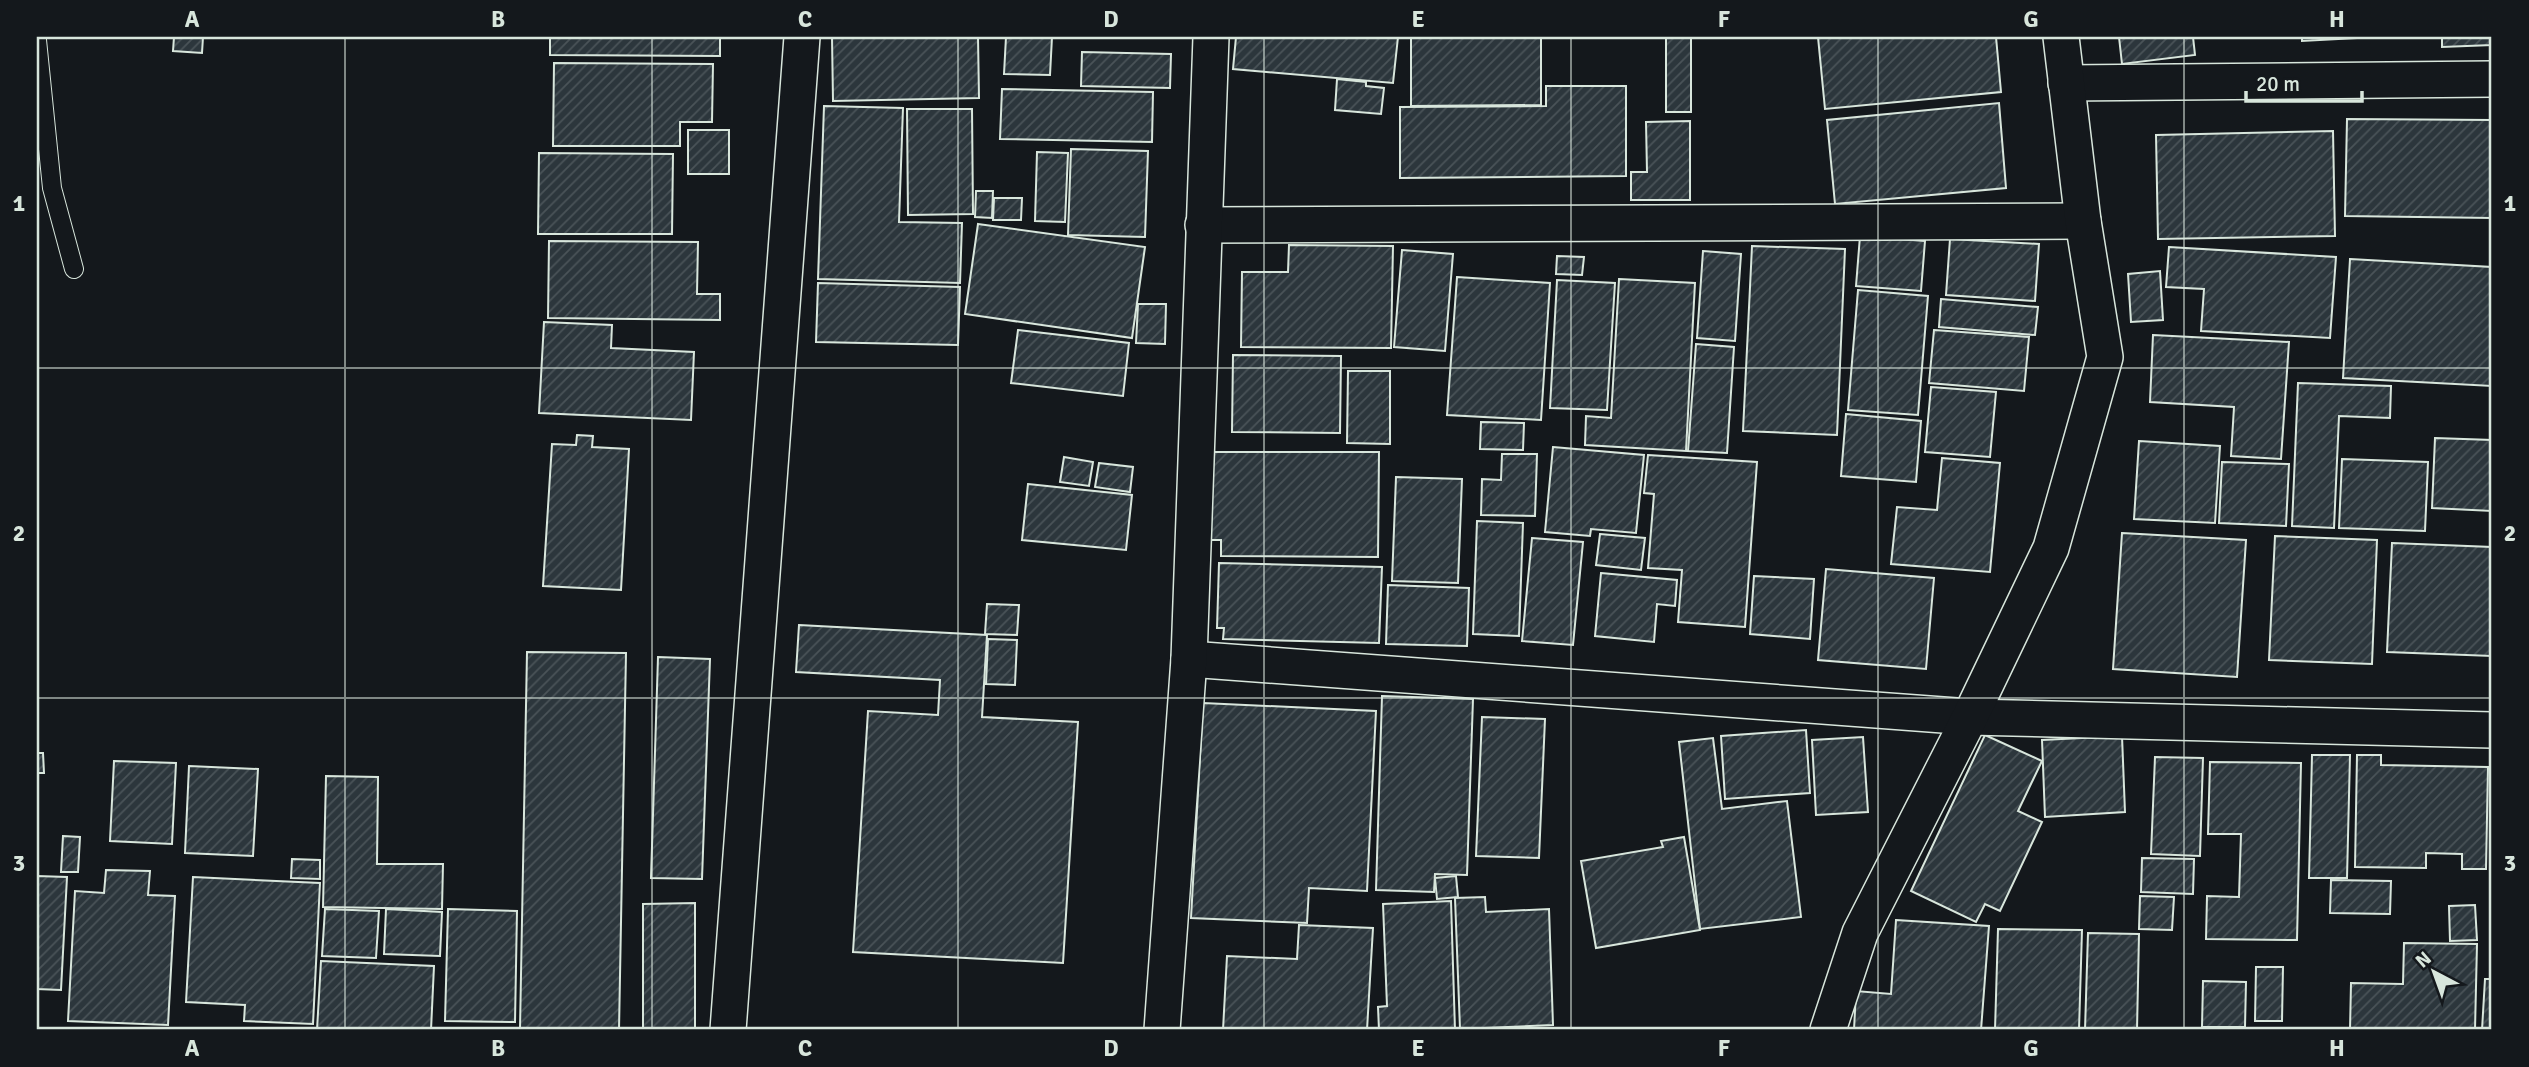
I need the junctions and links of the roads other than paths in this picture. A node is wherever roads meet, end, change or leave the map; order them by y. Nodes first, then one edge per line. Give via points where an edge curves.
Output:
1 (802, 37) edge
2 (1211, 37) edge
3 (2061, 37) edge
4 (37, 40) edge
5 (2492, 79) edge
6 (2066, 83) junction
7 (2082, 221) junction
8 (1203, 225) junction
9 (74, 269) dead end
10 (1189, 659) junction
11 (1970, 717) junction
12 (2492, 730) edge
13 (728, 1030) edge
14 (1162, 1030) edge
15 (1828, 1030) edge

1 - 13 street
2 - 8 street
3 - 6 street
4 - 9 lane via 52,188
5 - 6 street
6 - 7 street
7 - 8 street
7 - 11 street via 2105,357 2051,548
8 - 10 street
10 - 11 street
10 - 14 street
11 - 12 street
11 - 15 street via 1860,933

